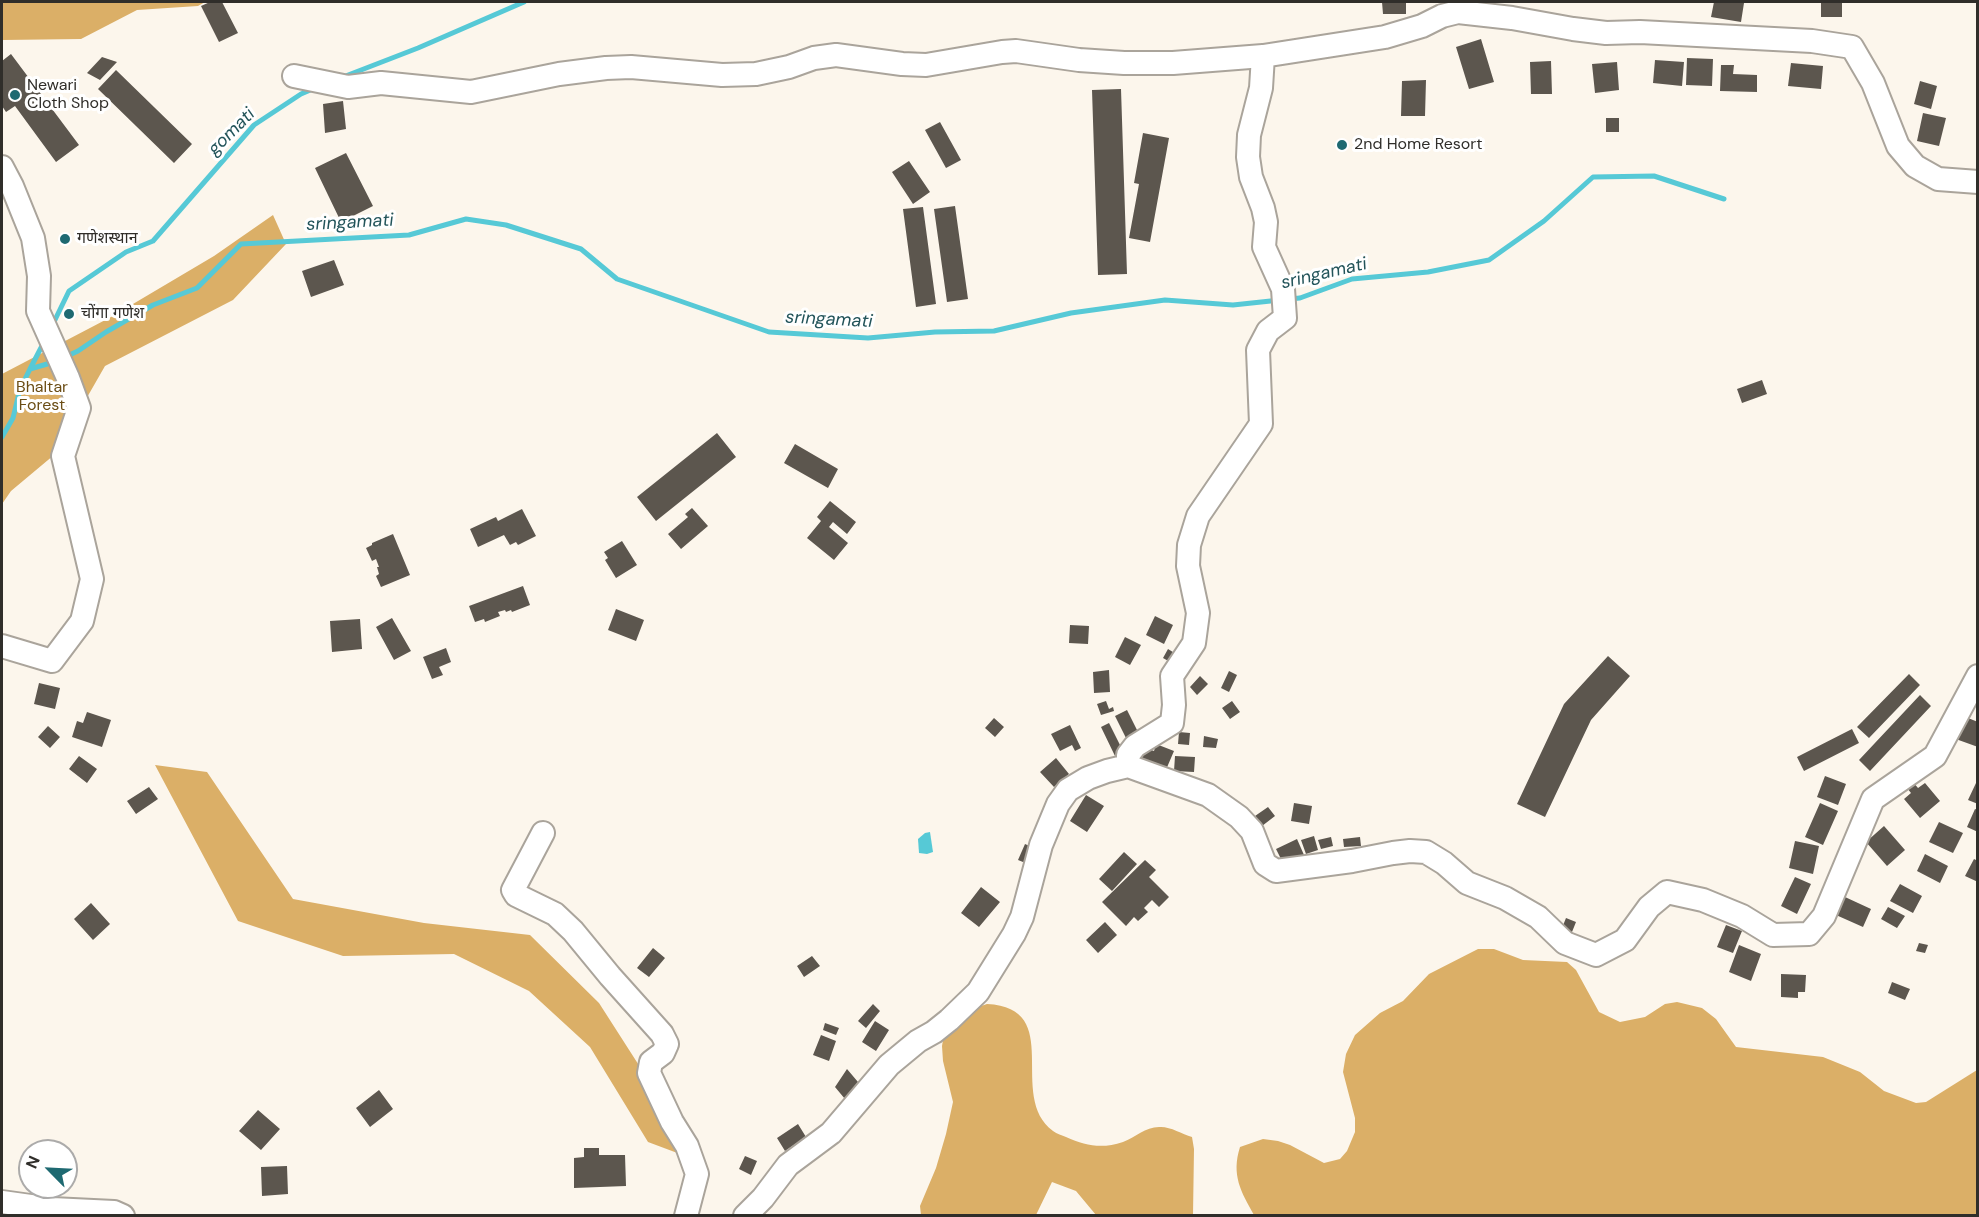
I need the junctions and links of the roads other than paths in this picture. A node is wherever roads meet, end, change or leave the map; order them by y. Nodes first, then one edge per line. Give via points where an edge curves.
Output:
1 (1263, 57) junction
2 (294, 76) dead end
3 (2, 167) edge
4 (1977, 182) edge
5 (2, 646) edge
6 (1977, 676) edge
7 (1128, 766) junction
8 (543, 833) dead end
9 (2, 1202) edge
10 (123, 1215) edge
11 (686, 1215) edge
12 (745, 1215) edge

1 - 2 street via 1124,63 1016,51 902,64 836,55 756,74 631,67 559,74 471,92 381,83 348,87
1 - 4 street via 1385,37 1458,12 1606,33 1812,41 1852,47 1873,83 1898,146 1915,166 1938,179
1 - 7 street via 1248,157 1266,222 1264,247 1282,289 1285,318 1268,331 1258,350 1261,424 1198,516 1189,544 1188,566 1198,613 1194,643 1172,676 1172,723 1136,746 1128,755
3 - 5 street via 33,238 39,276 38,311 79,408 63,456 92,579 82,621 52,661
6 - 7 street via 1935,756 1873,799 1824,916 1809,934 1773,935 1742,916 1667,892 1649,907 1625,940 1596,955 1565,943 1538,917 1506,898 1467,883 1426,852 1393,853 1276,871 1264,864 1252,831 1208,795
7 - 12 street via 1088,778 1068,790 1041,845 1018,926 978,992 949,1020 889,1065 831,1133 788,1165
8 - 11 street via 513,890 555,914 573,930 662,1034 667,1044 651,1062 649,1073 697,1174
9 - 10 street

